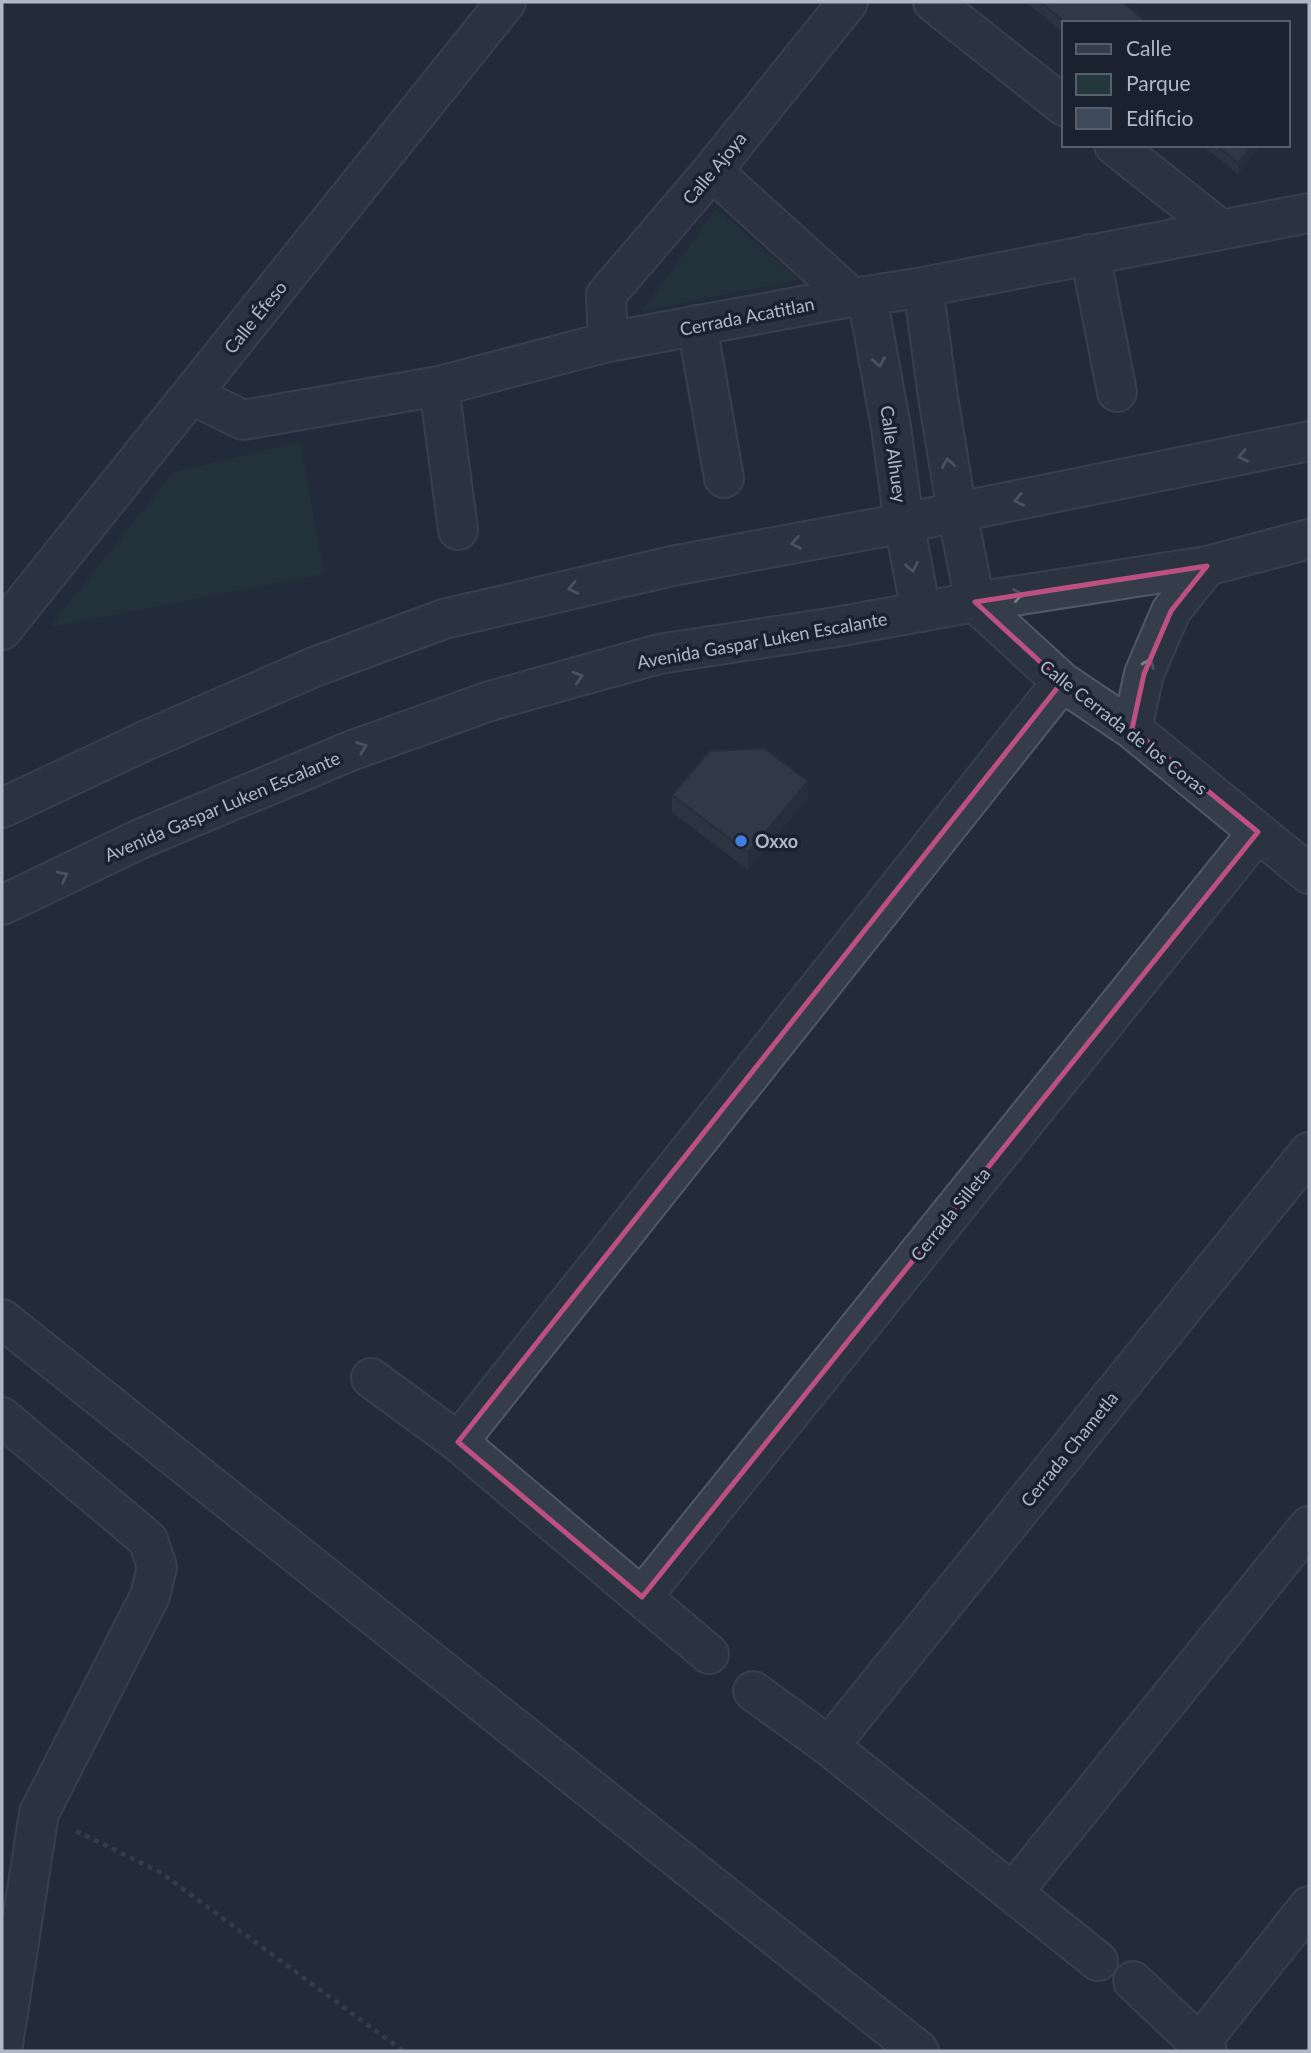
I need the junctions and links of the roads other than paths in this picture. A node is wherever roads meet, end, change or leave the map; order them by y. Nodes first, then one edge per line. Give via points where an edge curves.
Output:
1 (506, 2) edge
2 (848, 2) edge
3 (933, 2) edge
4 (1062, 104) edge
5 (1116, 147) edge
6 (712, 171) junction
7 (1309, 213) edge
8 (1220, 230) junction
9 (1090, 254) junction
10 (923, 287) junction
11 (859, 296) junction
12 (697, 325) junction
13 (608, 342) junction
14 (439, 386) junction
15 (1117, 392) dead end
16 (191, 395) junction
17 (1309, 442) edge
18 (724, 478) dead end
19 (957, 512) junction
20 (904, 523) junction
21 (458, 530) dead end
22 (1309, 539) edge
23 (1207, 566) junction
24 (975, 602) junction
25 (920, 612) junction
26 (2, 630) edge
27 (1062, 682) junction
28 (1132, 729) junction
29 (2, 808) edge
30 (1258, 832) junction
31 (1309, 874) edge
32 (2, 905) edge
33 (1309, 1152) edge
34 (2, 1319) edge
35 (371, 1378) dead end
36 (2, 1417) edge
37 (458, 1441) junction
38 (1309, 1526) edge
39 (642, 1597) junction
40 (709, 1654) dead end
41 (753, 1691) dead end
42 (829, 1746) junction
43 (1013, 1892) junction
44 (1309, 1906) edge
45 (1098, 1961) dead end
46 (1133, 1981) dead end
47 (1203, 2048) edge
48 (2, 2051) edge
49 (919, 2051) edge

1 - 16 street, Calle Éfeso
2 - 6 street, Calle Ajoya
3 - 4 street
5 - 8 street
6 - 11 street
6 - 13 street, Calle Ajoya via 606,295
7 - 8 street, Cerrada Acatitlan
8 - 9 street, Cerrada Acatitlan
9 - 10 street, Cerrada Acatitlan
9 - 15 street
10 - 11 street, Cerrada Acatitlan
19 -> 10 street
11 - 12 street, Cerrada Acatitlan
11 -> 20 street, Calle Alhuey via 891,427
12 - 13 street, Cerrada Acatitlan
12 - 18 street
13 - 14 street, Cerrada Acatitlan
14 - 16 street, Cerrada Acatitlan via 243,421
14 - 21 street
16 - 26 street, Calle Éfeso
17 -> 19 street
19 - 20 street
19 - 24 street
20 -> 25 street, Calle Alhuey
20 -> 29 street via 671,566 444,619 314,667
22 - 23 street, Avenida Gaspar Luken Escalante
24 -> 23 street, Avenida Gaspar Luken Escalante
28 -> 23 street via 1144,674 1171,611
24 - 25 street, Avenida Gaspar Luken Escalante
24 - 27 street, Calle Cerrada de los Coras
32 -> 25 street, Avenida Gaspar Luken Escalante via 190,818 353,750 490,701 659,654
27 - 28 street, Calle Cerrada de los Coras
27 - 37 street
28 - 30 street, Calle Cerrada de los Coras
30 - 31 street, Calle Cerrada de los Coras
30 - 39 street, Cerrada Silleta
33 - 42 street, Cerrada Chametla
34 - 49 street
35 - 37 street
36 - 48 street via 148,1540 157,1567 150,1596 38,1813
37 - 39 street
38 - 43 street
39 - 40 street
41 - 42 street
42 - 43 street
43 - 45 street
44 - 47 street
46 - 47 street

